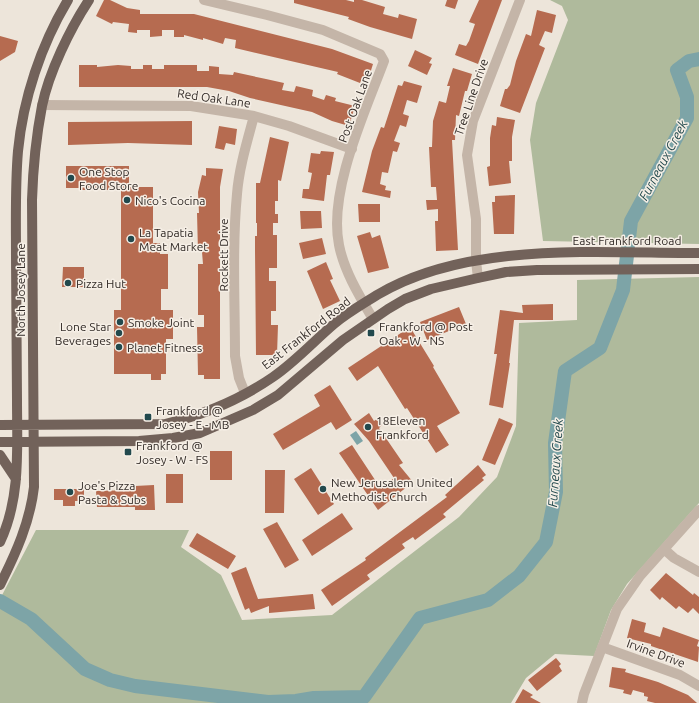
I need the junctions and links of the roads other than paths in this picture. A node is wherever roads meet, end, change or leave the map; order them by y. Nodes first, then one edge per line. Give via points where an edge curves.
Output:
1 (68, 0) edge
2 (89, 0) edge
3 (204, 0) edge
4 (520, 0) edge
5 (42, 105) junction
6 (254, 116) junction
7 (352, 149) junction
8 (32, 200) junction
9 (16, 204) junction
10 (699, 253) edge
11 (476, 261) junction
12 (699, 269) edge
13 (478, 278) junction
14 (364, 304) junction
15 (373, 319) junction
16 (246, 393) junction
17 (178, 421) junction
18 (0, 424) edge
19 (33, 424) junction
20 (17, 425) junction
21 (179, 437) junction
22 (0, 442) edge
23 (16, 442) junction
24 (32, 442) junction
25 (0, 456) edge
26 (16, 479) junction
27 (699, 510) edge
28 (0, 542) edge
29 (664, 549) junction
30 (699, 572) edge
31 (2, 582) edge
32 (602, 647) junction
33 (699, 686) edge
34 (582, 703) edge

1 - 9 main road, North Josey Lane via 53,27 28,99 18,151
2 - 5 main road, North Josey Lane via 56,64
3 - 7 street, Post Oak Lane via 323,30 380,54 384,61
4 - 11 street, Tree Line Drive via 473,122 468,142 467,155 476,219
5 - 6 street, Red Oak Lane via 175,105
5 - 8 main road, North Josey Lane
6 - 7 street, Red Oak Lane
6 - 16 street, Rockett Drive via 242,159 235,223 235,356 239,378
7 - 14 street, Post Oak Lane via 337,210 338,234 346,266
8 - 9 main road
8 - 19 main road, North Josey Lane
9 - 20 main road, North Josey Lane
10 - 11 main road, East Frankford Road via 536,254
11 - 13 street, Tree Line Drive
11 - 14 main road, East Frankford Road via 436,270 403,282
12 - 13 main road via 506,272
13 - 15 main road via 431,289 405,299
14 - 15 street, Post Oak Lane
14 - 16 main road, East Frankford Road via 336,323 272,378
15 - 21 main road via 343,340 278,395 222,424 200,433
16 - 17 main road, East Frankford Road
17 - 19 main road, East Frankford Road via 165,424
17 - 21 main road
18 - 20 main road, East Frankford Road
19 - 20 main road, East Frankford Road
19 - 24 main road, North Josey Lane
20 - 23 main road, North Josey Lane
21 - 24 main road via 139,441
22 - 23 main road
23 - 24 main road
23 - 26 main road, North Josey Lane
24 - 31 main road, North Josey Lane via 32,504 25,531
25 - 26 main road
26 - 28 main road, North Josey Lane via 12,508
27 - 29 street
29 - 30 street via 674,558
29 - 32 street via 617,608
32 - 33 street, Irvine Drive via 680,675
32 - 34 street

